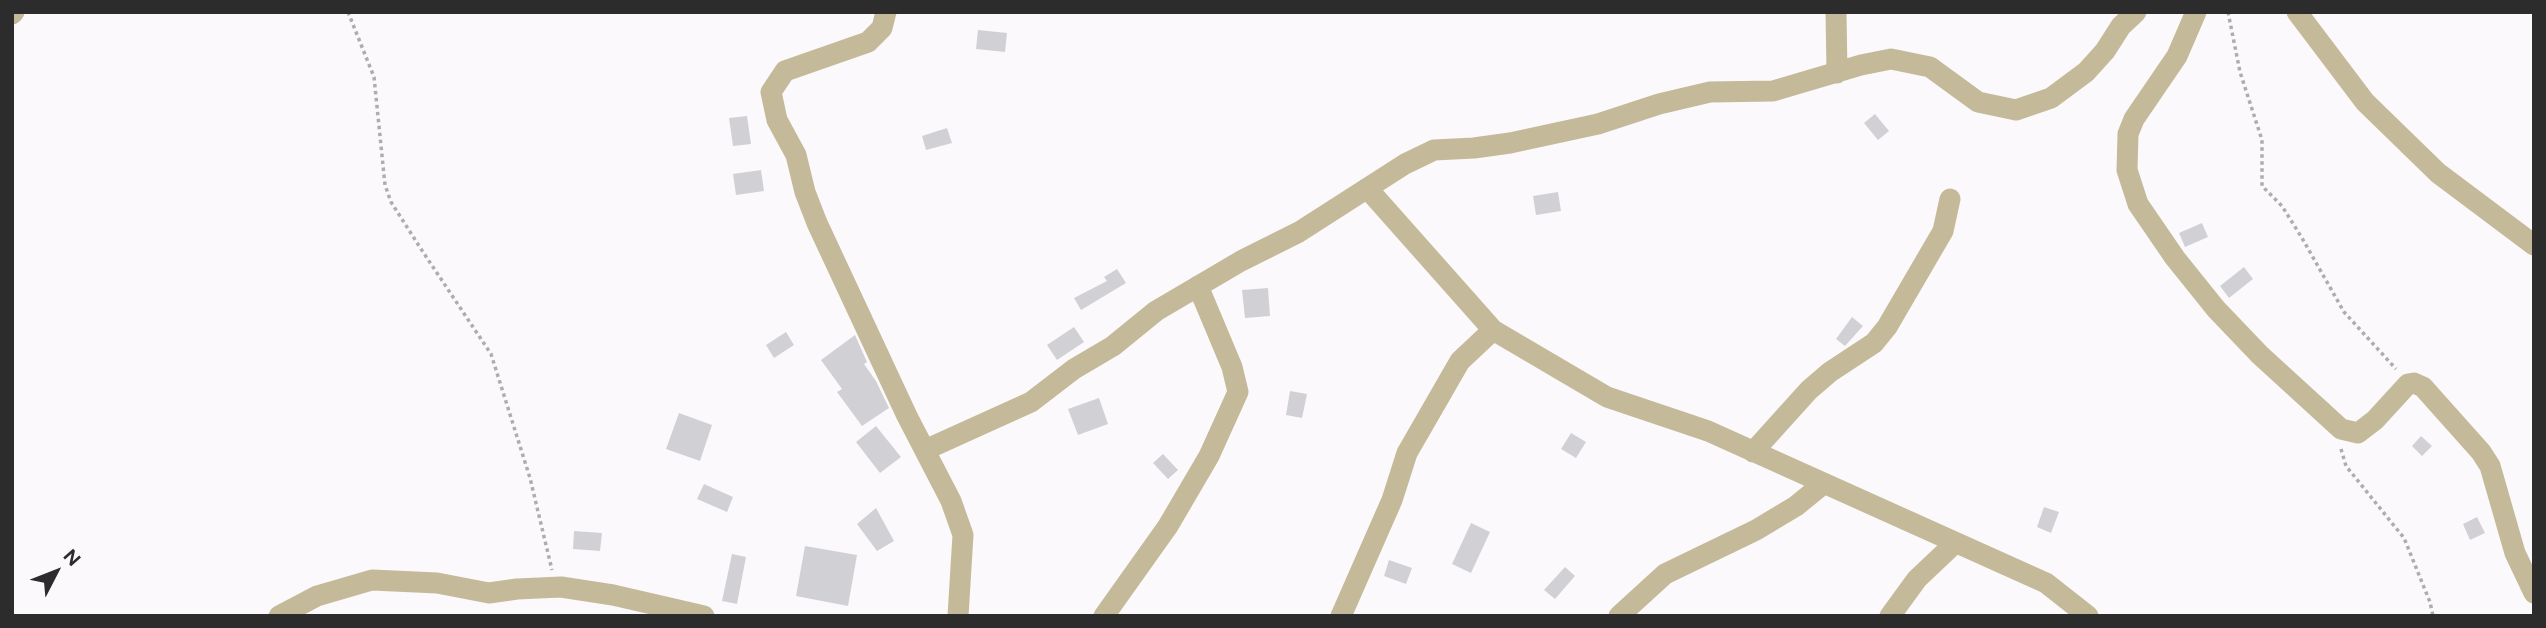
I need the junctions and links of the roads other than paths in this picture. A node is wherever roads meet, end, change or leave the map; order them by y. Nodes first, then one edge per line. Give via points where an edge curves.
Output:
1 (886, 12) edge
2 (1836, 12) edge
3 (2136, 12) edge
4 (2196, 12) edge
5 (2297, 12) edge
6 (1837, 73) junction
7 (1367, 188) junction
8 (1950, 199) dead end
9 (2534, 245) edge
10 (1198, 286) junction
11 (1493, 330) junction
12 (925, 450) junction
13 (1752, 452) junction
14 (1823, 484) junction
15 (1955, 543) junction
16 (2534, 593) edge
17 (279, 616) edge
18 (704, 616) edge
19 (958, 616) edge
20 (1104, 616) edge
21 (1341, 616) edge
22 (1619, 616) edge
23 (1890, 616) edge
24 (2088, 616) edge

1 - 12 street via 882,28 868,42 785,71 771,92 777,120 796,155 817,223
2 - 6 street
3 - 6 street via 2086,72 2051,98 2016,110 1978,102 1944,75 1917,62 1891,59
4 - 16 street via 2177,56 2128,134 2127,170 2138,204 2216,309 2341,429 2358,433 2409,384 2423,387 2490,466 2515,553
5 - 9 street via 2365,102 2438,173
6 - 7 street via 1773,91 1710,92 1510,143 1434,150
7 - 10 street via 1299,232
7 - 11 street
8 - 13 street via 1943,231 1887,327 1874,343 1809,390
10 - 12 street via 1031,402
10 - 20 street via 1238,392 1209,456 1168,526
11 - 13 street via 1607,397 1708,431
11 - 21 street via 1460,361 1407,453 1392,500
12 - 19 street via 963,535
13 - 14 street
14 - 15 street
14 - 22 street via 1756,530 1665,574
15 - 23 street via 1917,579
15 - 24 street via 2046,583
17 - 18 street via 317,596 372,580 437,583 489,593 556,587

